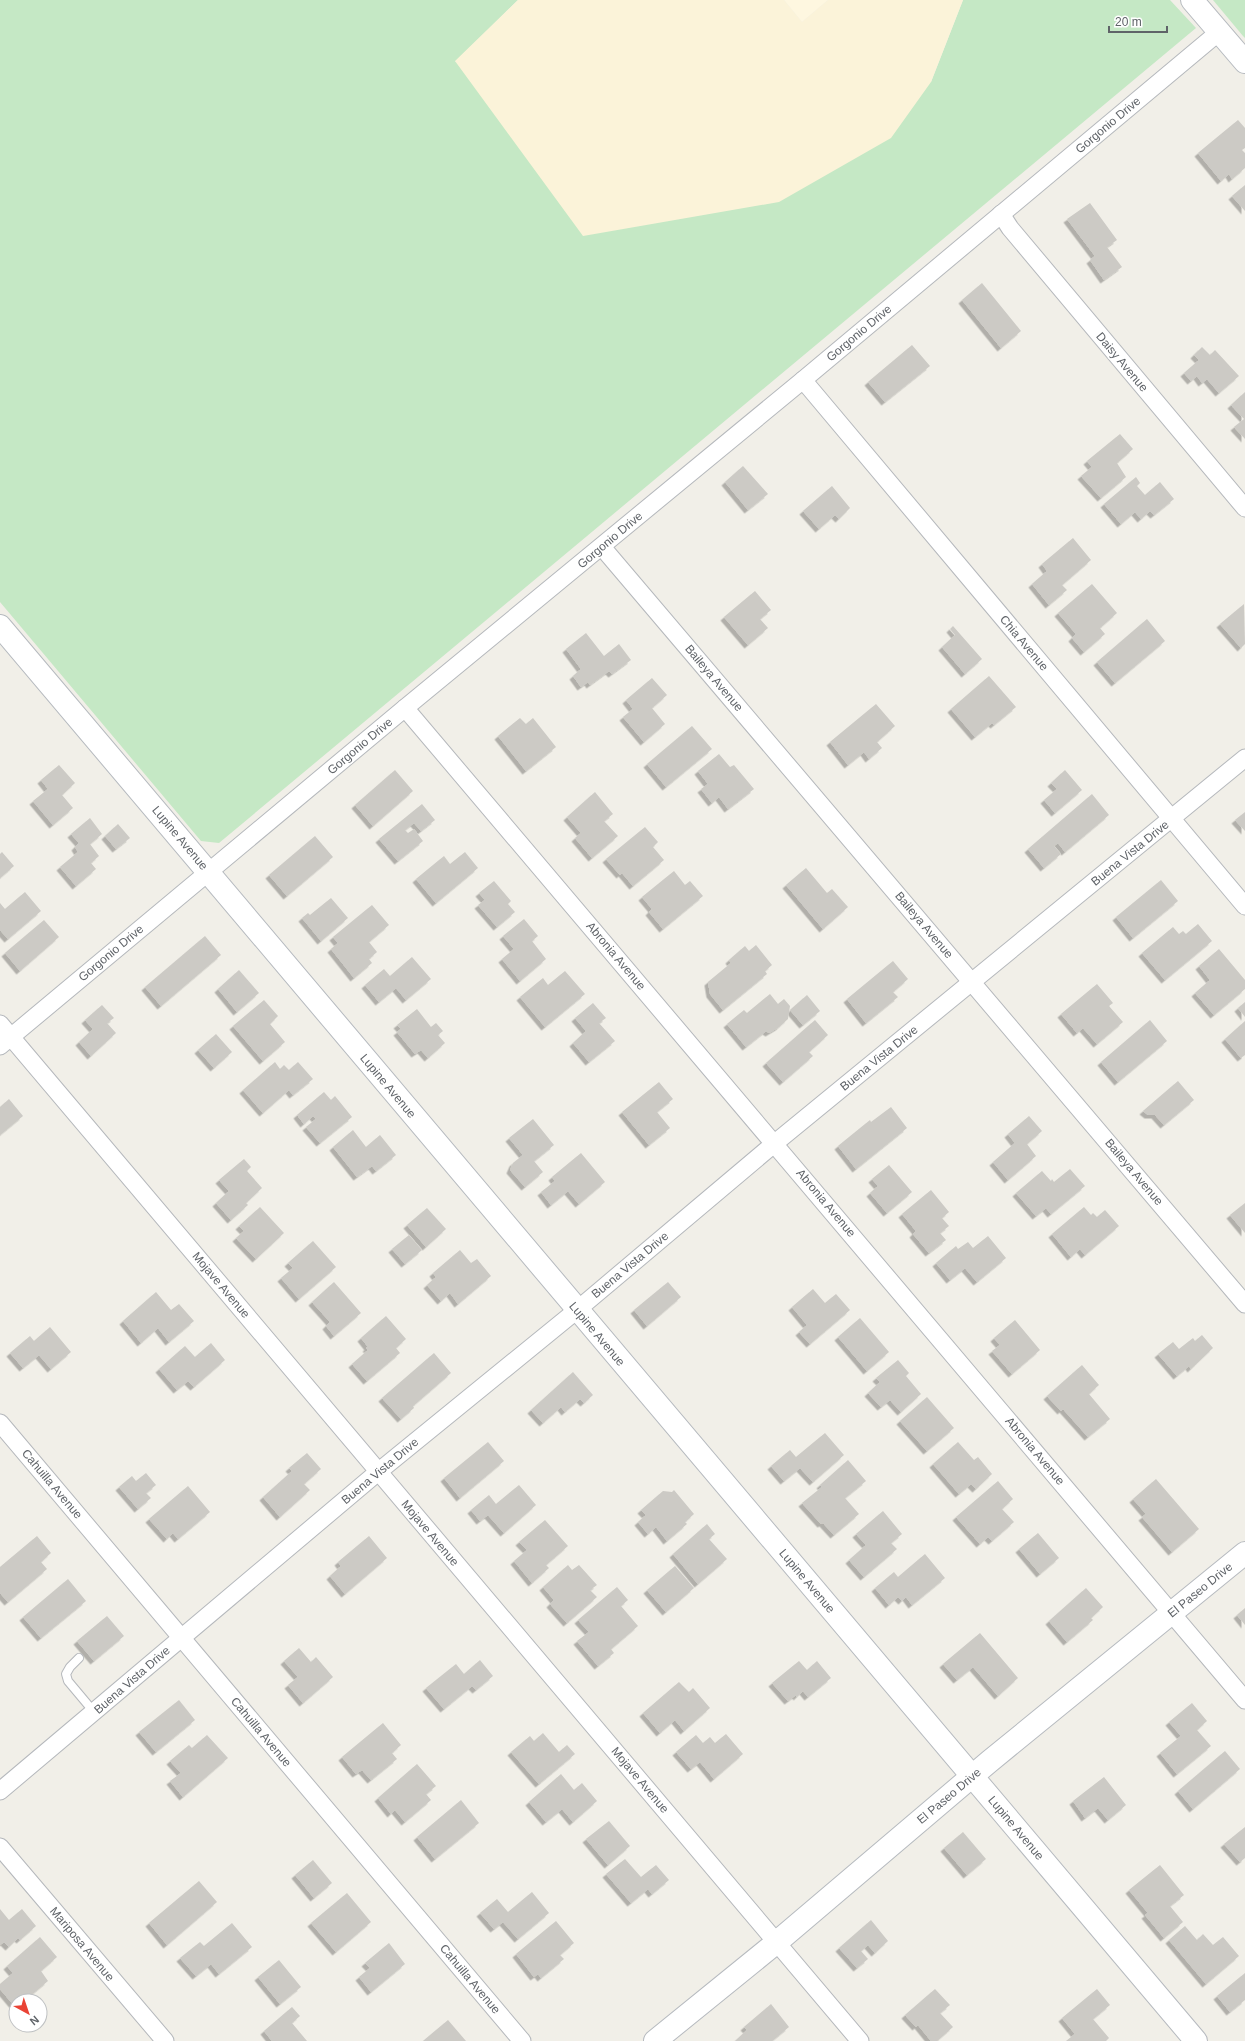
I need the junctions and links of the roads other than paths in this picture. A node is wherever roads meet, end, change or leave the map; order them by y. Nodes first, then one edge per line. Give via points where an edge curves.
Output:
1 (1192, 0) edge
2 (1219, 32) junction
3 (1245, 62) edge
4 (1001, 214) junction
5 (803, 380) junction
6 (1245, 508) edge
7 (602, 547) junction
8 (0, 626) edge
9 (405, 708) junction
10 (1245, 758) edge
11 (1172, 820) junction
12 (208, 872) junction
13 (1245, 906) edge
14 (973, 982) junction
15 (0, 1024) edge
16 (5, 1041) edge
17 (775, 1143) junction
18 (1245, 1304) edge
19 (577, 1310) junction
20 (0, 1423) edge
21 (378, 1472) junction
22 (1245, 1553) edge
23 (1172, 1613) junction
24 (182, 1637) junction
25 (79, 1658) dead end
26 (1245, 1700) edge
27 (94, 1712) junction
28 (973, 1776) junction
29 (0, 1791) edge
30 (0, 1847) edge
31 (777, 1942) junction
32 (164, 2041) edge
33 (522, 2041) edge
34 (655, 2041) edge
35 (860, 2041) edge
36 (1196, 2041) edge

1 - 2 street
2 - 3 street
2 - 4 street, Gorgonio Drive
4 - 5 street, Gorgonio Drive
4 - 6 street, Daisy Avenue via 1010,228
5 - 7 street, Gorgonio Drive
5 - 11 street, Chia Avenue
7 - 9 street, Gorgonio Drive
7 - 14 street, Baileya Avenue
8 - 12 street, Lupine Avenue
9 - 12 street, Gorgonio Drive
9 - 17 street, Abronia Avenue
10 - 11 street, Buena Vista Drive
11 - 13 street, Chia Avenue
11 - 14 street, Buena Vista Drive
12 - 16 street, Gorgonio Drive
12 - 19 street, Lupine Avenue
14 - 17 street, Buena Vista Drive
14 - 18 street, Baileya Avenue
15 - 16 street, Mojave Avenue
16 - 21 street, Mojave Avenue
17 - 19 street, Buena Vista Drive
17 - 23 street, Abronia Avenue
19 - 21 street, Buena Vista Drive
19 - 28 street, Lupine Avenue
20 - 24 street, Cahuilla Avenue
21 - 24 street, Buena Vista Drive
21 - 31 street, Mojave Avenue
22 - 23 street, El Paseo Drive
23 - 26 street, Abronia Avenue
23 - 28 street, El Paseo Drive
24 - 27 street, Buena Vista Drive
24 - 33 street, Cahuilla Avenue
25 - 27 lane via 66,1674 68,1681
27 - 29 street, Buena Vista Drive
28 - 31 street, El Paseo Drive
28 - 36 street, Lupine Avenue
30 - 32 street, Mariposa Avenue
31 - 34 street, El Paseo Drive
31 - 35 street, Mojave Avenue

